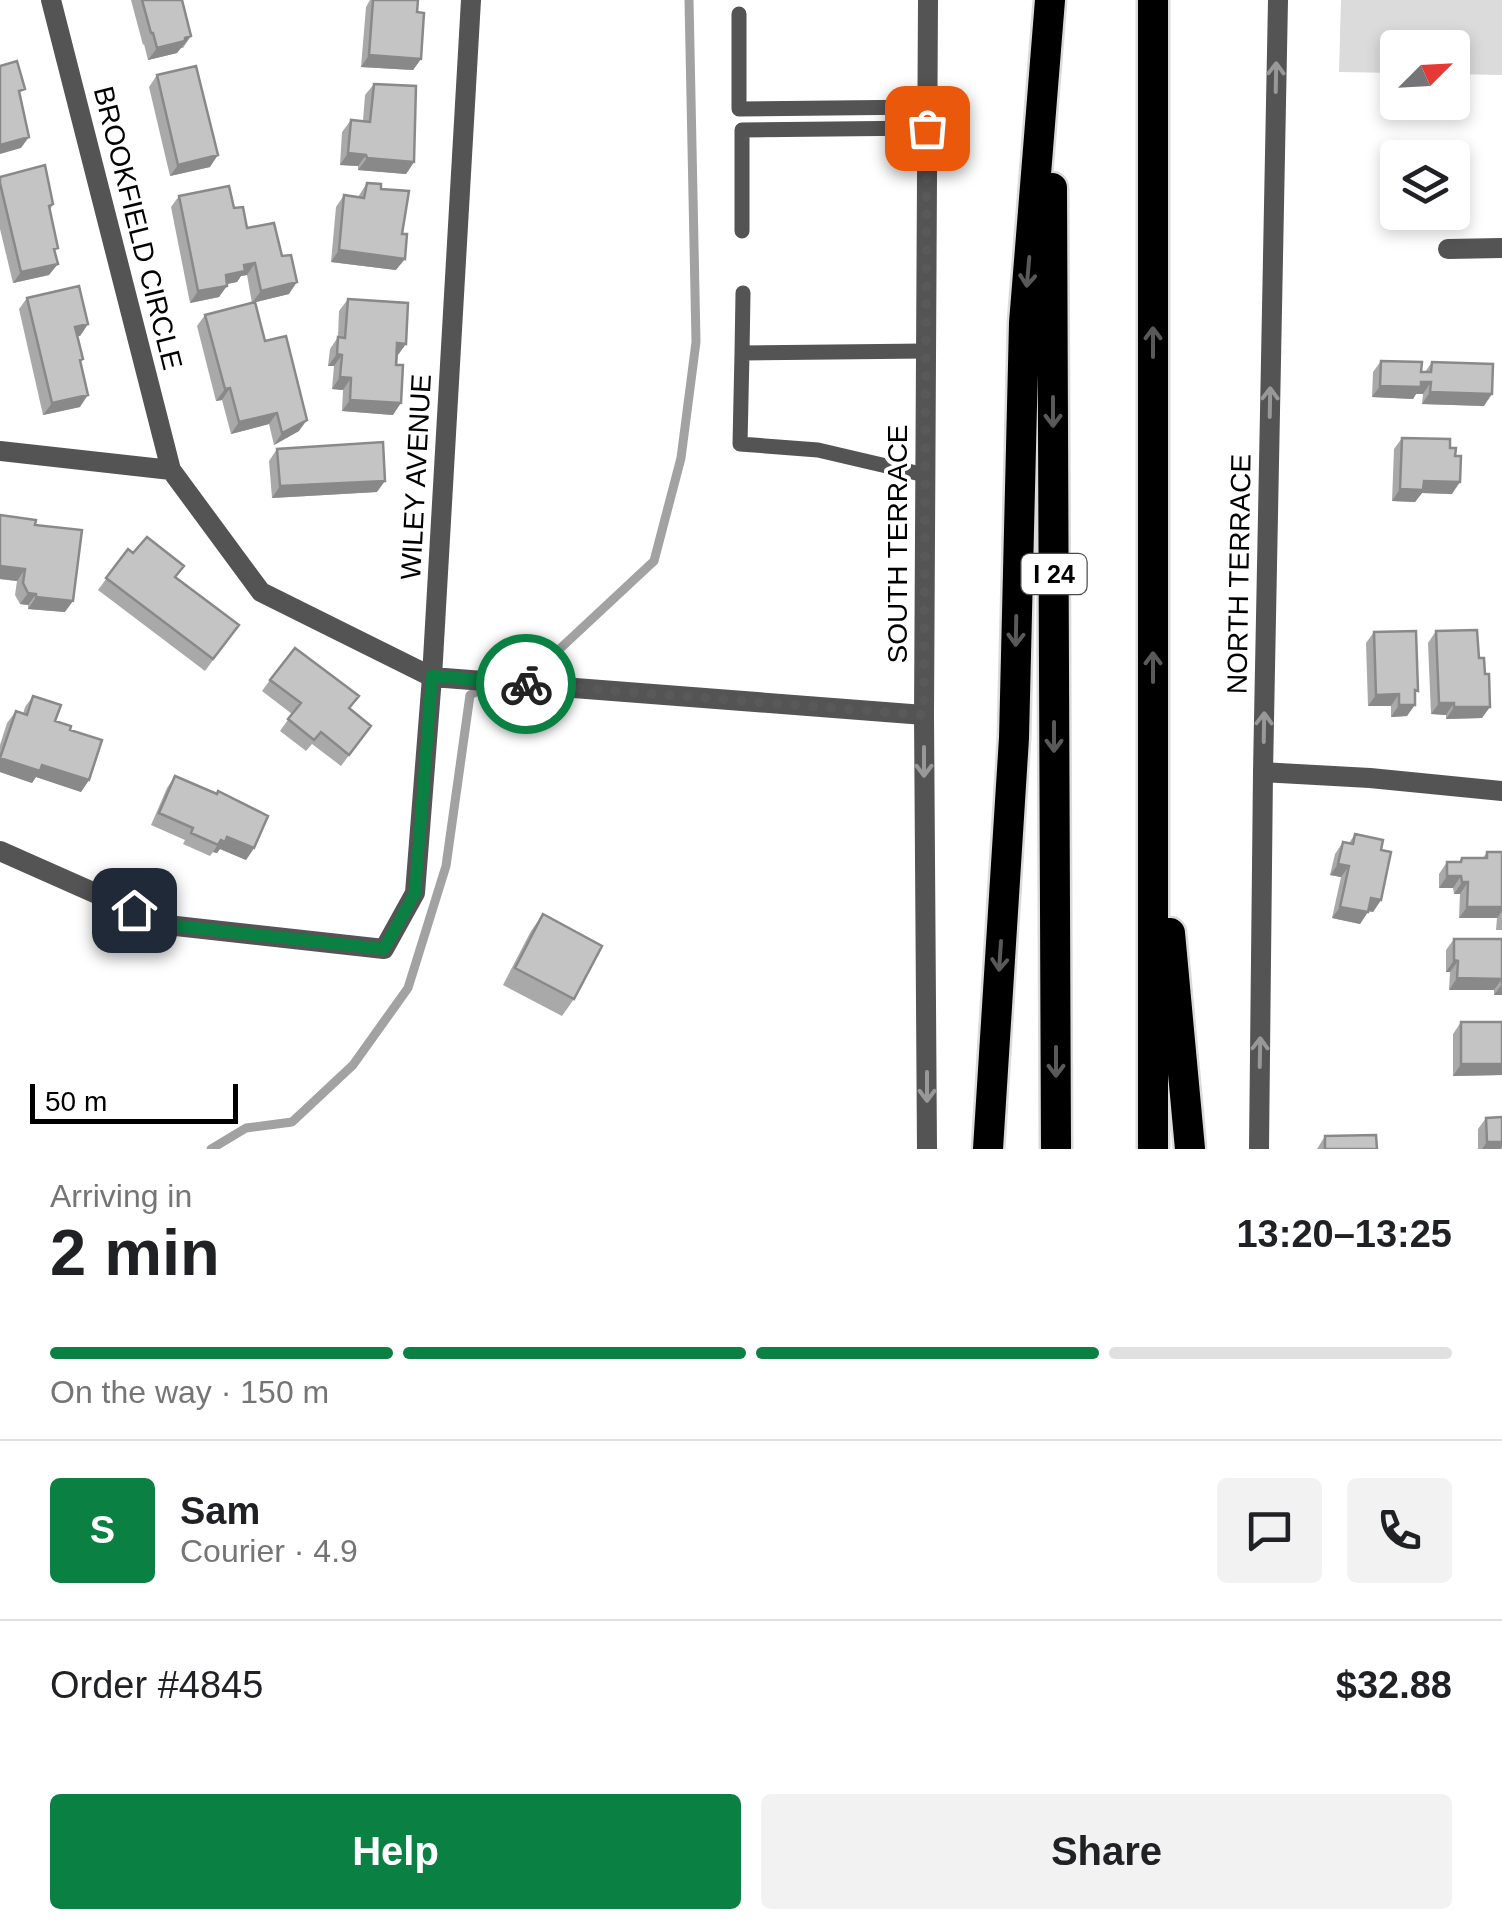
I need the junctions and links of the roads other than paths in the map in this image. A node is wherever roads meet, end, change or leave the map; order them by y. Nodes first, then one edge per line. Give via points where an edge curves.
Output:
1 (52, 0) edge
2 (471, 0) edge
3 (928, 0) edge
4 (1051, 0) edge
5 (1153, 0) edge
6 (1278, 0) edge
7 (739, 14) dead end
8 (927, 117) junction
9 (742, 231) dead end
10 (1502, 248) edge
11 (1448, 249) dead end
12 (743, 293) dead end
13 (926, 351) junction
14 (742, 352) junction
15 (0, 452) edge
16 (171, 470) junction
17 (926, 475) junction
18 (432, 676) junction
19 (924, 715) junction
20 (1153, 742) junction
21 (1263, 772) junction
22 (1502, 791) edge
23 (0, 851) edge
24 (927, 1149) edge
25 (988, 1149) edge
26 (1056, 1149) edge
27 (1153, 1149) edge
28 (1190, 1149) edge
29 (1259, 1149) edge

1 - 16 street, BROOKFIELD CIRCLE
2 - 18 street, WILEY AVENUE
3 - 8 street, SOUTH TERRACE
4 -> 25 highway via 1024,323 1014,738
4 -> 26 highway, I 24
20 -> 5 highway
21 -> 6 street, NORTH TERRACE
7 - 8 lane via 739,109
8 - 9 lane via 742,130
8 - 13 street, SOUTH TERRACE
10 - 11 street
12 - 14 lane
13 - 14 lane
13 - 17 street, SOUTH TERRACE
14 - 17 lane via 740,444 818,450
15 - 16 street
16 - 18 street via 261,592
17 - 19 street, SOUTH TERRACE
18 - 19 street
18 - 23 street, WILEY AVENUE via 415,893 384,949 167,925
19 -> 24 street, SOUTH TERRACE
20 - 27 highway
20 - 28 highway
21 - 22 street
29 -> 21 street, NORTH TERRACE

